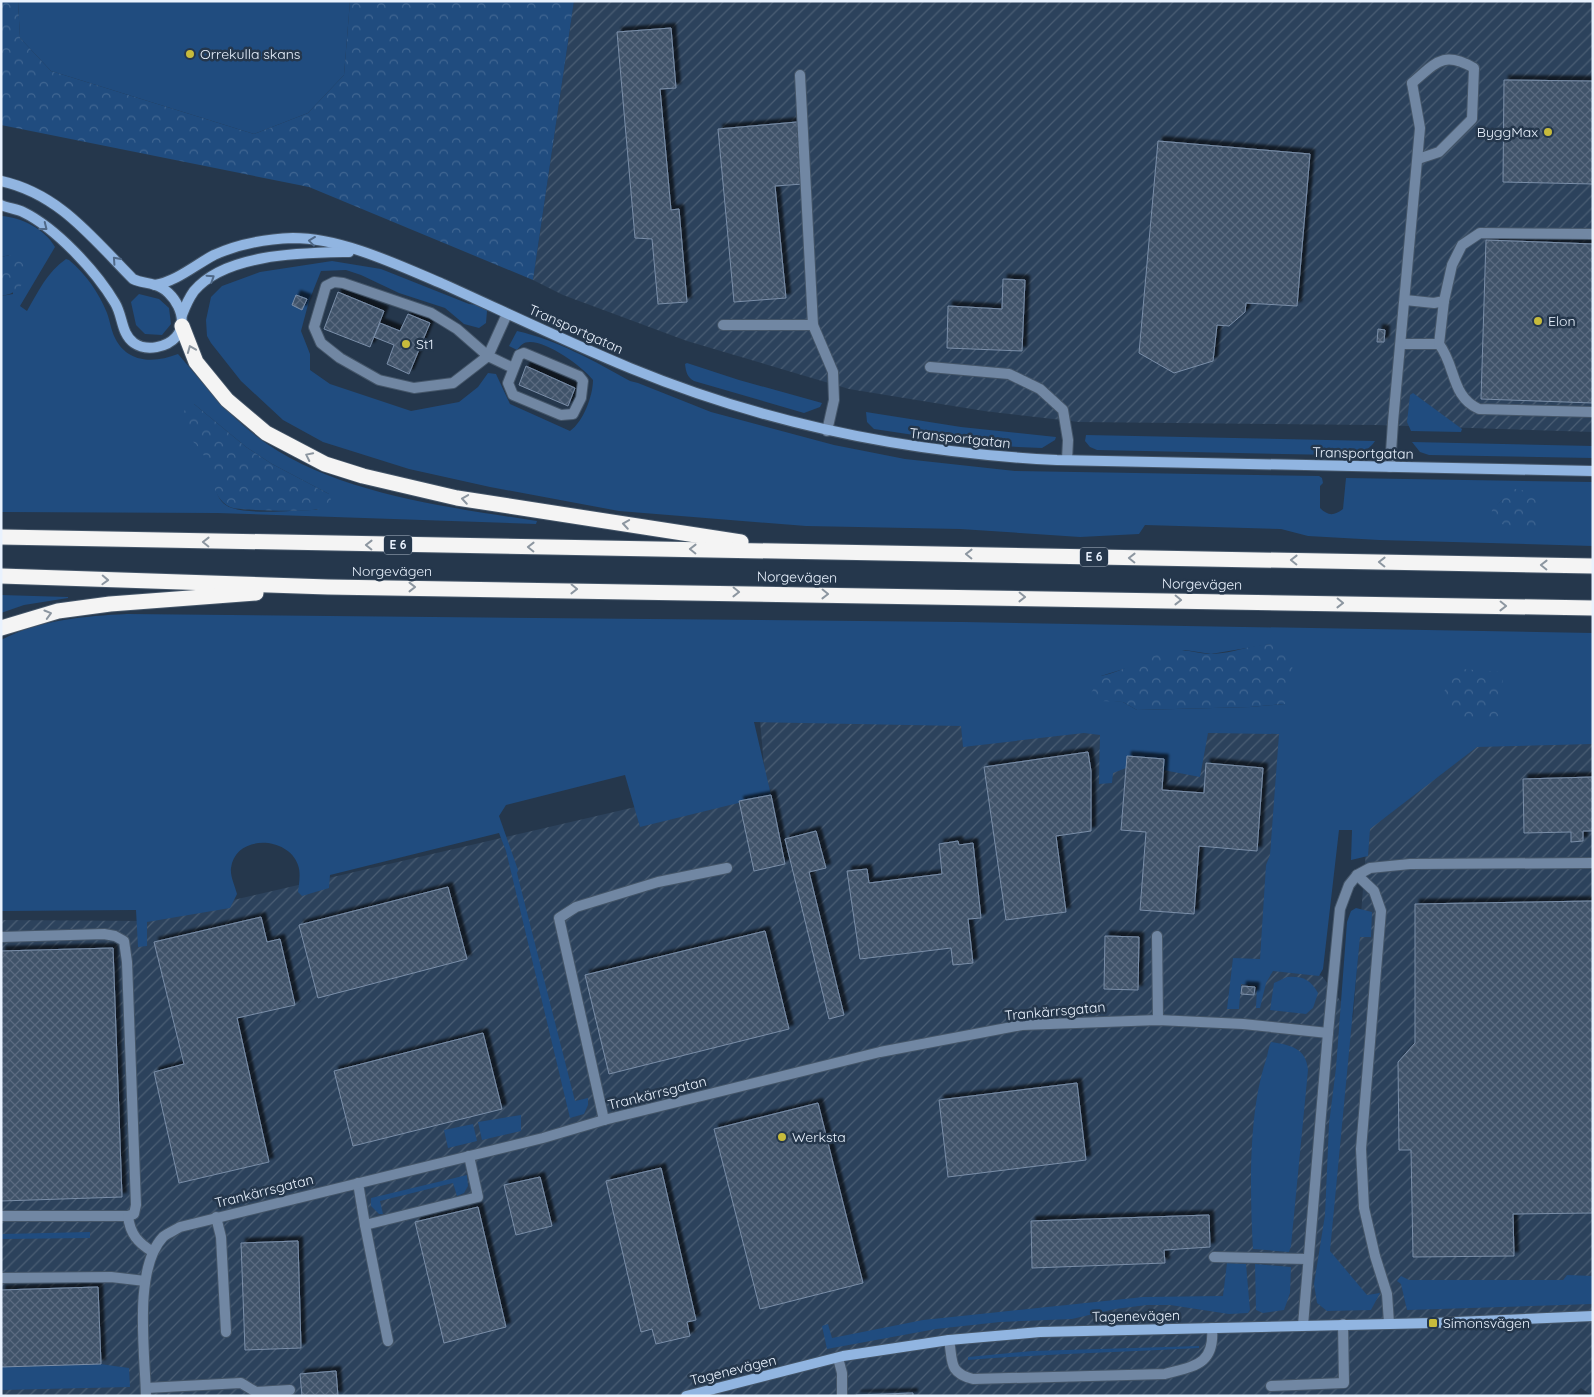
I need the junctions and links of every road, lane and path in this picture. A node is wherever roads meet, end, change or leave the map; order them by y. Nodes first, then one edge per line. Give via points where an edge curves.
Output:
1 (800, 75) dead end
2 (1418, 159) junction
3 (1, 181) edge
4 (1, 205) edge
5 (1593, 234) edge
6 (360, 252) junction
7 (155, 285) junction
8 (1405, 300) junction
9 (1444, 301) junction
10 (508, 314) junction
11 (182, 321) junction
12 (723, 325) dead end
13 (813, 325) junction
14 (1401, 344) junction
15 (1439, 344) junction
16 (488, 356) junction
17 (930, 367) dead end
18 (513, 368) junction
19 (1593, 412) edge
20 (827, 431) junction
21 (1067, 460) junction
22 (1390, 467) junction
23 (1593, 471) edge
24 (1, 537) edge
25 (795, 551) junction
26 (1593, 566) edge
27 (1, 576) edge
28 (328, 586) junction
29 (1593, 608) edge
30 (1, 628) edge
31 (1593, 863) edge
32 (727, 868) dead end
33 (1357, 875) junction
34 (1157, 936) dead end
35 (1, 937) edge
36 (1158, 1020) junction
37 (1328, 1033) junction
38 (604, 1120) junction
39 (469, 1156) junction
40 (358, 1183) junction
41 (1, 1216) edge
42 (128, 1216) junction
43 (216, 1217) junction
44 (364, 1225) junction
45 (153, 1252) junction
46 (1214, 1257) dead end
47 (1308, 1259) junction
48 (1, 1278) edge
49 (145, 1281) junction
50 (1593, 1316) edge
51 (1389, 1323) junction
52 (1343, 1324) junction
53 (1303, 1325) junction
54 (1212, 1328) junction
55 (226, 1332) dead end
56 (949, 1340) junction
57 (388, 1341) dead end
58 (838, 1358) junction
59 (1271, 1386) dead end
60 (290, 1390) dead end
61 (146, 1392) edge
62 (686, 1396) edge
63 (842, 1396) edge

1 - 13 street
2 - 2 street via 1420,128 1412,83 1439,61 1458,58 1474,68 1472,119 1438,152
2 - 8 street
7 -> 3 street via 142,284 134,279 55,203 36,192
4 -> 11 street, Transportgatan via 23,212 69,247 108,293 128,337 136,344 150,347 170,343 178,335
5 - 9 street via 1480,233 1462,245 1452,265
6 -> 7 street, Transportgatan via 302,239 262,241 231,248 175,279
6 - 10 street, Transportgatan via 412,271
11 -> 6 street, Transportgatan via 194,291 210,278 235,266 295,254
7 - 11 street via 170,294
8 - 9 street
8 - 14 street
9 - 15 street
10 - 16 street
10 - 20 street, Transportgatan via 661,380 741,408
25 -> 11 highway via 457,498 325,464 266,433 227,400 196,362
12 - 13 street
13 - 20 street via 833,372 834,400
14 - 15 street
14 - 22 street
15 - 19 street via 1447,355 1467,404 1490,410
16 - 16 street via 453,383 414,388 379,380 321,343 314,327 326,286 342,283 431,313 457,329
16 - 18 street
17 - 21 street via 1009,374 1040,389 1063,410 1068,440
18 - 18 street via 508,383 513,395 561,415 573,414 584,386 579,376 528,353 519,355
20 - 21 street, Transportgatan via 938,451
21 - 22 street, Transportgatan
22 - 23 street, Transportgatan
25 -> 24 highway, Norgevägen / E 6
26 -> 25 highway, Norgevägen / E 6
27 -> 28 highway, Norgevägen
28 -> 29 highway, Norgevägen
30 -> 28 highway via 58,611 110,604
31 - 33 street via 1410,864 1370,868
32 - 38 street via 658,882 565,912 559,918
33 - 37 street via 1349,885 1340,909
33 - 51 street via 1374,890 1381,911 1361,1149 1364,1208 1388,1294
34 - 36 street
35 - 42 street via 104,934 124,941 136,1205 134,1214
36 - 37 street, Trankärrsgatan
36 - 38 street, Trankärrsgatan via 1022,1025 880,1052
37 - 47 street
38 - 39 street, Trankärrsgatan
39 - 40 street, Trankärrsgatan
39 - 44 street via 478,1197
40 - 43 street, Trankärrsgatan
40 - 44 street
41 - 42 street
42 - 45 street via 134,1236
43 - 45 street, Trankärrsgatan via 180,1227 164,1236
43 - 55 street via 221,1237
44 - 57 street
45 - 49 street, Trankärrsgatan
46 - 47 street
47 - 53 street
48 - 49 street via 111,1277
49 - 61 street, Trankärrsgatan
50 - 51 street, Tagenevägen
51 - 52 street, Tagenevägen
52 - 53 street, Tagenevägen
52 - 59 street via 1344,1383
53 - 54 street, Tagenevägen
54 - 56 street, Tagenevägen via 1040,1332
54 - 56 street via 1210,1354 1192,1367 1165,1374 973,1379 961,1376 954,1368
56 - 58 street, Tagenevägen
58 - 62 street, Tagenevägen
58 - 63 street via 842,1372
60 - 61 street via 256,1392 241,1383

